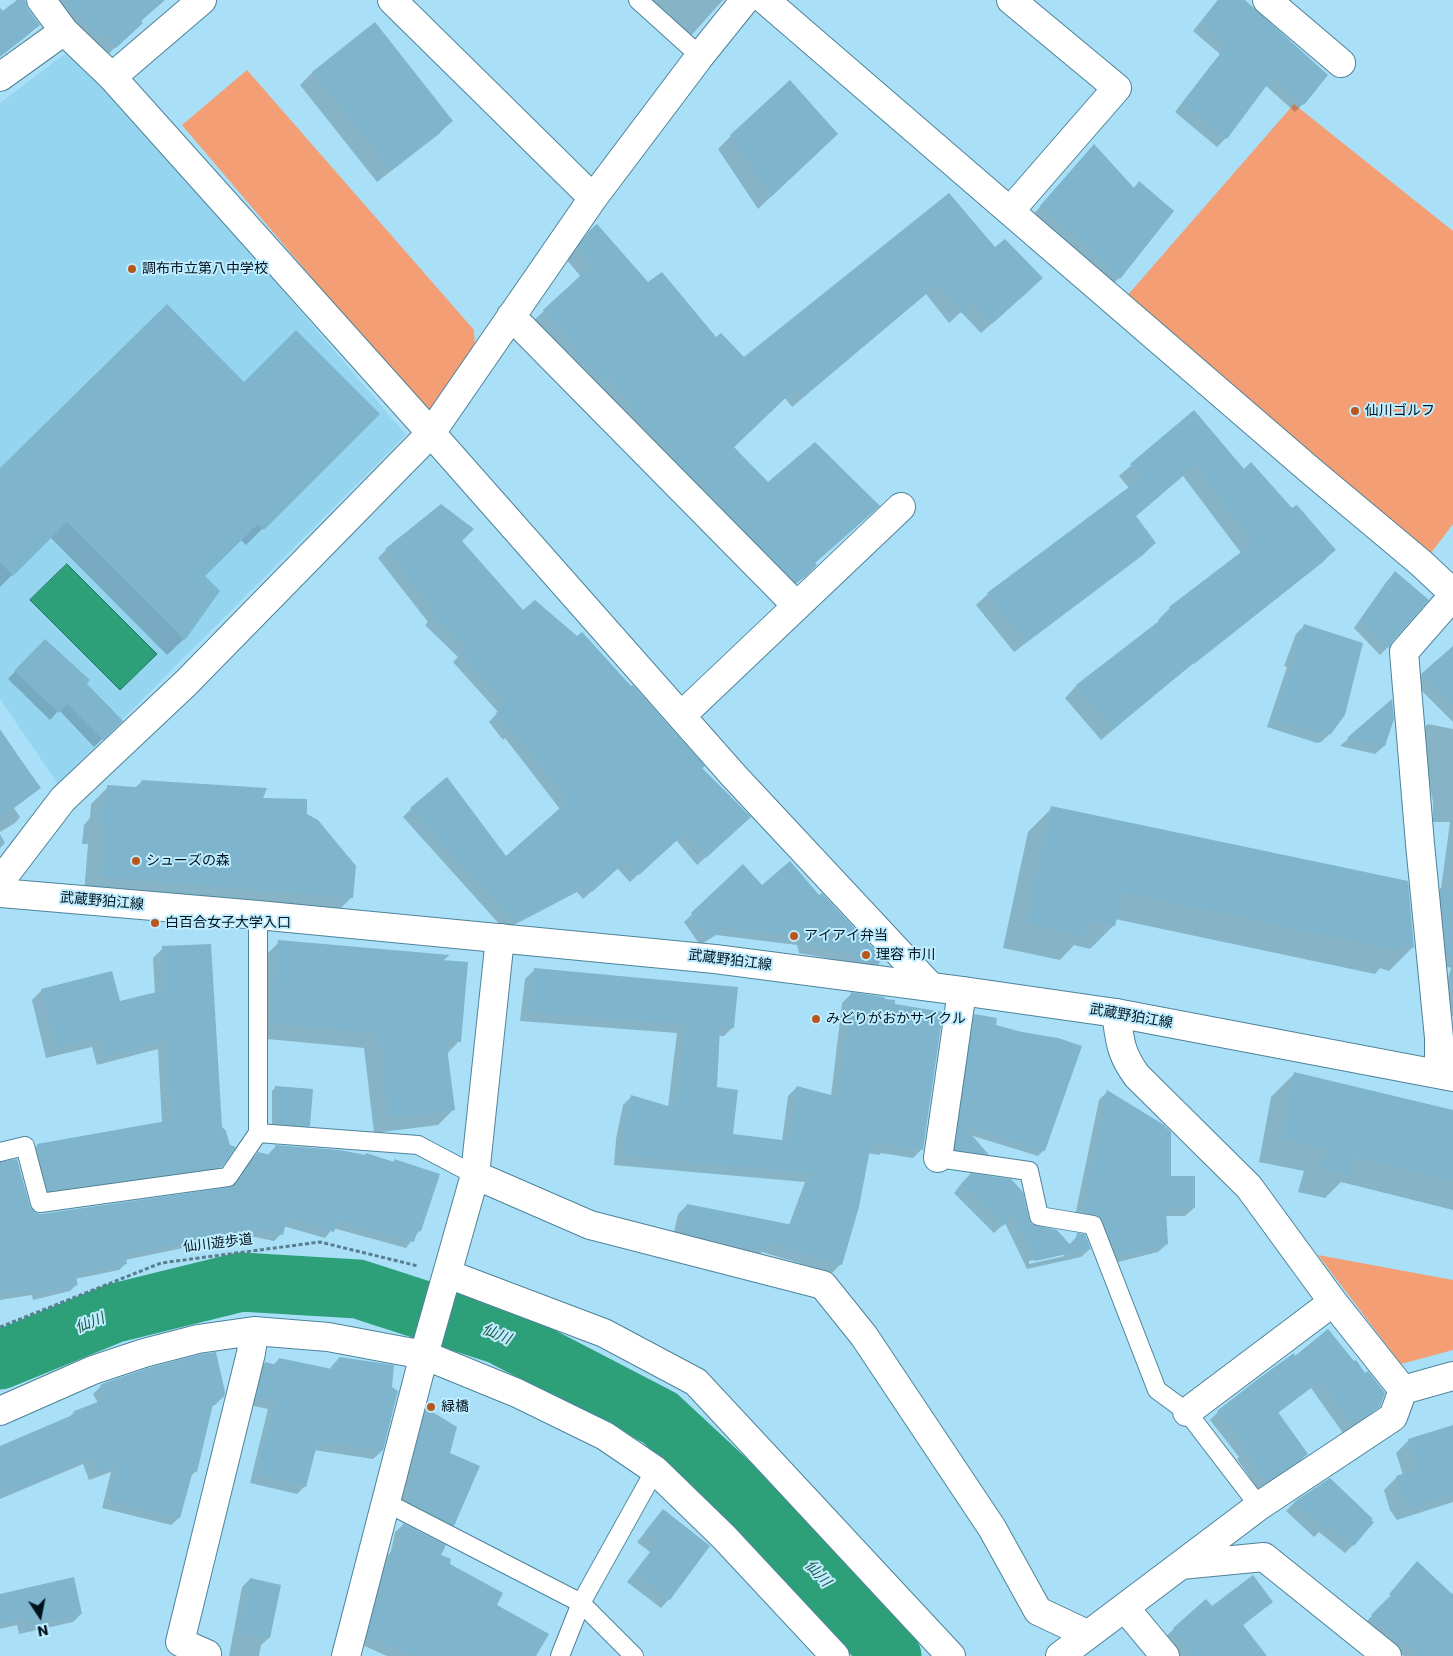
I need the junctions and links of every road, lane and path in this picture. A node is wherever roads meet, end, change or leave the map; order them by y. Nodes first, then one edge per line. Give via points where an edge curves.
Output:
1 (41, 0) edge
2 (202, 0) edge
3 (392, 0) edge
4 (638, 0) edge
5 (745, 0) edge
6 (766, 0) edge
7 (1011, 0) edge
8 (1266, 0) edge
9 (64, 31) junction
10 (700, 56) junction
11 (1341, 63) dead end
12 (0, 77) edge
13 (112, 77) junction
14 (592, 198) junction
15 (1010, 211) junction
16 (511, 316) junction
17 (431, 433) junction
18 (901, 506) dead end
19 (1453, 595) edge
20 (797, 606) junction
21 (681, 716) junction
22 (0, 878) edge
23 (0, 893) edge
24 (258, 916) junction
25 (500, 938) junction
26 (931, 988) junction
27 (962, 991) junction
28 (1116, 1014) junction
29 (1446, 1075) edge
30 (258, 1133) junction
31 (0, 1152) edge
32 (938, 1158) joint
33 (475, 1175) junction
34 (448, 1274) junction
35 (1333, 1302) junction
36 (0, 1327) edge
37 (254, 1331) junction
38 (427, 1348) junction
39 (1453, 1376) edge
40 (1403, 1390) junction
41 (0, 1411) edge
42 (1187, 1412) junction
43 (654, 1470) junction
44 (387, 1502) junction
45 (1259, 1506) junction
46 (1181, 1565) junction
47 (581, 1603) junction
48 (1125, 1608) junction
49 (1087, 1634) junction
50 (828, 1653) edge
51 (212, 1655) edge
52 (346, 1656) edge
53 (560, 1656) edge
54 (634, 1656) edge
55 (952, 1656) edge
56 (1060, 1656) edge
57 (1165, 1656) edge
58 (1387, 1656) edge

1 - 9 street
2 - 13 street
3 - 14 street
4 - 10 lane
5 - 10 street
6 - 15 street
7 - 15 street via 1117,88
8 - 11 street
9 - 12 street
9 - 13 street
10 - 14 street
13 - 17 street
14 - 16 street
15 - 19 street via 1421,563
16 - 17 street
16 - 20 street
17 - 21 street
17 - 22 street via 186,683 63,800
18 - 20 street
19 - 29 street via 1404,652 1439,1038
20 - 21 street
21 - 26 street
23 - 24 street, 武蔵野狛江線
24 - 25 street, 武蔵野狛江線
24 - 30 lane
25 - 26 street, 武蔵野狛江線 via 715,958
25 - 33 street
26 - 27 street, 武蔵野狛江線
27 - 28 street, 武蔵野狛江線
27 - 32 street
28 - 29 street, 武蔵野狛江線
28 - 35 street via 1126,1061 1137,1076 1249,1187
30 - 31 lane via 228,1177 40,1203 25,1146
30 - 33 lane via 418,1145
32 - 42 lane via 1029,1171 1039,1216 1093,1225 1157,1390
33 - 34 street
33 - 49 street via 590,1226 823,1285 864,1336 986,1520 1038,1611
34 - 36 path, 仙川遊歩道 via 320,1242 162,1263
34 - 38 street
34 - 55 street via 604,1333 696,1382
35 - 40 street
35 - 42 street
37 - 38 street
37 - 41 street via 198,1339 144,1353 93,1370
37 - 51 street via 180,1642
38 - 43 street via 605,1436
38 - 44 street
39 - 40 street
40 - 45 street via 1393,1417
42 - 45 lane
43 - 47 lane
43 - 50 street via 724,1537
44 - 47 lane
44 - 52 street
45 - 46 street
46 - 48 street
46 - 58 street via 1264,1557
47 - 53 lane
47 - 54 lane
48 - 49 street
48 - 57 street
49 - 56 street

